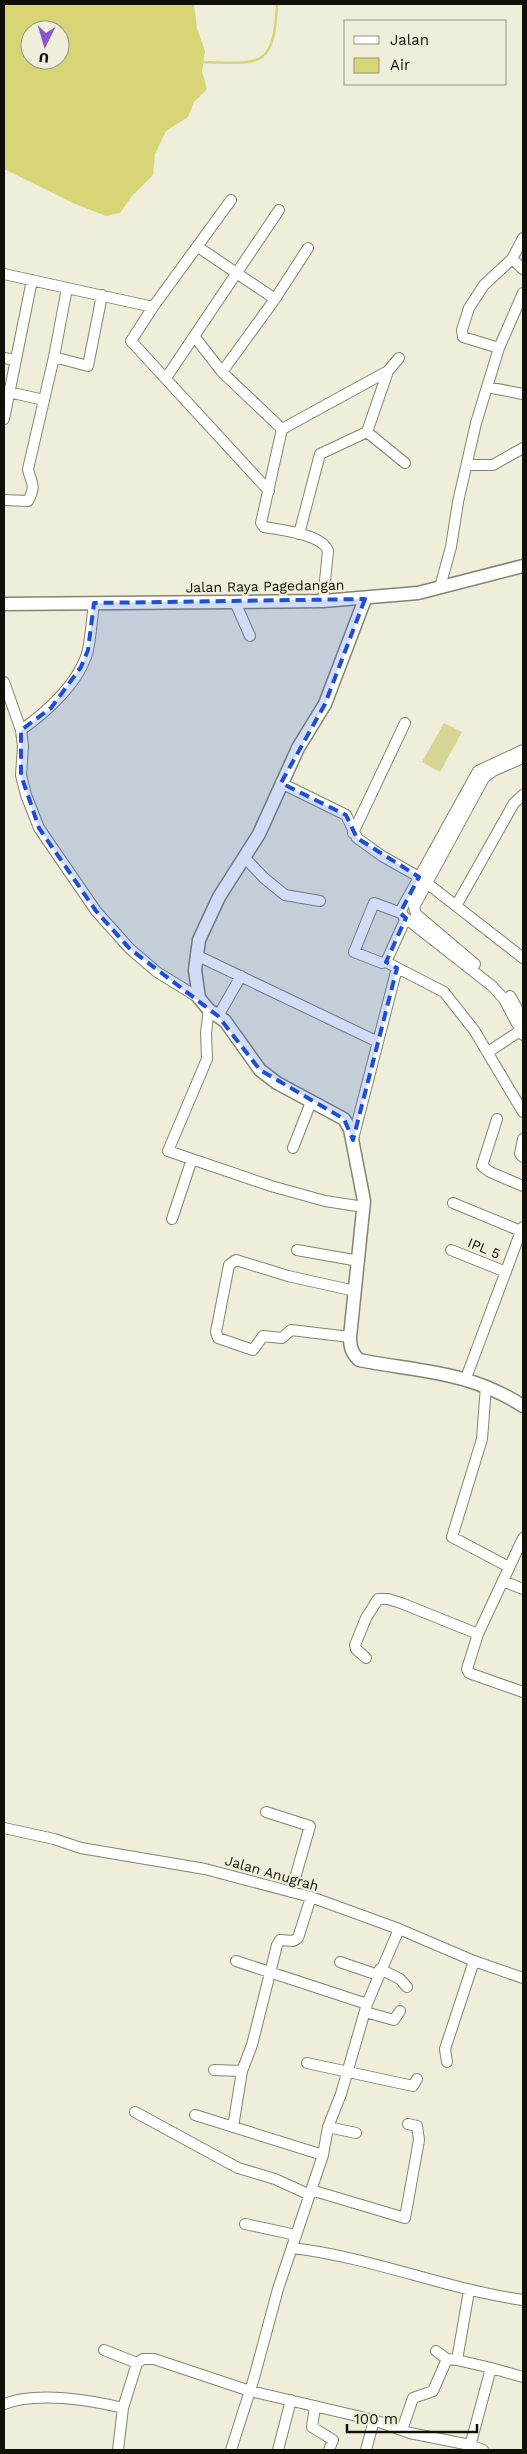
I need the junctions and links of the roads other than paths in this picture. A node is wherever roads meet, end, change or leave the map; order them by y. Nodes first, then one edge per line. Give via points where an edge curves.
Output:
1 (231, 200) dead end
2 (279, 210) dead end
3 (523, 238) edge
4 (198, 247) junction
5 (308, 248) dead end
6 (512, 259) junction
7 (523, 269) edge
8 (236, 273) junction
9 (4, 274) edge
10 (32, 280) junction
11 (67, 288) junction
12 (523, 293) edge
13 (102, 296) junction
14 (275, 299) junction
15 (153, 307) junction
16 (194, 336) junction
17 (499, 348) junction
18 (54, 357) junction
19 (4, 358) edge
20 (399, 358) dead end
21 (16, 360) junction
22 (388, 371) junction
23 (222, 372) junction
24 (166, 378) junction
25 (487, 387) junction
26 (7, 392) edge
27 (523, 394) edge
28 (44, 400) junction
29 (4, 419) edge
30 (282, 429) junction
31 (367, 432) junction
32 (523, 448) edge
33 (405, 463) dead end
34 (466, 465) junction
35 (269, 491) junction
36 (4, 500) edge
37 (299, 534) junction
38 (523, 566) edge
39 (440, 587) junction
40 (365, 599) junction
41 (323, 601) junction
42 (235, 602) junction
43 (94, 603) junction
44 (4, 604) edge
45 (250, 636) dead end
46 (4, 682) edge
47 (405, 723) dead end
48 (21, 730) junction
49 (523, 750) edge
50 (523, 758) edge
51 (281, 783) junction
52 (523, 795) edge
53 (353, 833) junction
54 (244, 857) junction
55 (423, 880) junction
56 (320, 901) dead end
57 (456, 906) junction
58 (404, 915) junction
59 (196, 955) junction
60 (523, 958) edge
61 (386, 962) junction
62 (397, 968) junction
63 (241, 976) junction
64 (199, 998) junction
65 (214, 1013) junction
66 (523, 1019) edge
67 (522, 1031) edge
68 (378, 1042) junction
69 (488, 1052) junction
70 (311, 1102) junction
71 (523, 1112) edge
72 (497, 1120) dead end
73 (523, 1138) edge
74 (353, 1140) junction
75 (294, 1148) dead end
76 (523, 1157) edge
77 (192, 1159) junction
78 (523, 1186) edge
79 (453, 1203) dead end
80 (364, 1207) junction
81 (172, 1219) dead end
82 (522, 1229) edge
83 (297, 1250) dead end
84 (451, 1250) dead end
85 (359, 1262) junction
86 (506, 1272) junction
87 (355, 1291) junction
88 (350, 1337) junction
89 (466, 1378) junction
90 (486, 1386) junction
91 (523, 1406) edge
92 (523, 1538) edge
93 (509, 1567) junction
94 (502, 1581) junction
95 (523, 1589) edge
96 (478, 1634) junction
97 (366, 1658) dead end
98 (523, 1692) edge
99 (266, 1812) dead end
100 (4, 1828) edge
101 (291, 1892) junction
102 (311, 1897) junction
103 (399, 1929) junction
104 (236, 1961) dead end
105 (474, 1961) junction
106 (340, 1962) dead end
107 (269, 1971) junction
108 (379, 1972) junction
109 (523, 1978) edge
110 (407, 1986) dead end
111 (366, 2008) junction
112 (400, 2011) dead end
113 (447, 2062) dead end
114 (307, 2063) dead end
115 (214, 2070) dead end
116 (242, 2071) junction
117 (347, 2073) junction
118 (417, 2079) dead end
119 (135, 2112) dead end
120 (195, 2115) dead end
121 (408, 2124) dead end
122 (233, 2127) junction
123 (328, 2127) junction
124 (356, 2133) dead end
125 (323, 2155) junction
126 (310, 2192) junction
127 (244, 2224) dead end
128 (296, 2235) junction
129 (292, 2248) junction
130 (469, 2291) junction
131 (523, 2300) edge
132 (104, 2350) dead end
133 (436, 2351) dead end
134 (452, 2360) junction
135 (137, 2363) junction
136 (491, 2368) junction
137 (523, 2377) edge
138 (250, 2391) junction
139 (291, 2400) junction
140 (4, 2404) edge
141 (315, 2406) junction
142 (123, 2408) junction
143 (374, 2420) junction
144 (402, 2430) junction
145 (469, 2448) edge
146 (118, 2450) edge
147 (231, 2450) edge
148 (278, 2450) edge
149 (330, 2450) edge
150 (366, 2450) edge
151 (483, 2450) edge

1 - 4 street
2 - 8 street
3 - 6 street
4 - 8 street
4 - 15 street
5 - 14 street
6 - 7 street
6 - 17 street via 484,286 469,308 462,330 463,338
8 - 14 street
8 - 16 street
9 - 10 street
10 - 11 street
10 - 21 street
11 - 13 street
11 - 18 street
12 - 17 street
13 - 15 street
13 - 18 street via 88,366
14 - 23 street
15 - 24 street via 130,341
16 - 23 street
16 - 24 street
17 - 25 street
18 - 28 street
19 - 21 street
20 - 22 street
21 - 26 street
22 - 30 street
22 - 31 street
23 - 30 street
24 - 35 street
25 - 27 street
25 - 34 street
26 - 28 street
26 - 29 street
28 - 36 street via 28,469 33,481 30,497 22,503
30 - 35 street
31 - 33 street
31 - 37 street via 320,454
32 - 34 street via 493,465
34 - 39 street
35 - 37 street via 262,526
37 - 41 street via 321,541 328,551
38 - 39 street, Jalan Raya Pagedangan
39 - 40 street, Jalan Raya Pagedangan
40 - 41 street, Jalan Raya Pagedangan
40 - 51 street via 325,704
41 - 42 street, Jalan Raya Pagedangan
42 - 43 street, Jalan Raya Pagedangan
42 - 45 street
43 - 44 street, Jalan Raya Pagedangan
43 - 48 street via 88,650 81,667 51,708
46 - 48 street
47 - 53 street
48 - 64 street via 21,775 39,828 96,910 130,948 157,972
49 - 55 street via 478,771
50 - 55 street via 484,778
51 - 53 street via 346,815
51 - 54 street via 259,834
52 - 57 street via 514,803
53 - 55 street via 382,856
54 - 56 street via 285,895
54 - 59 street via 219,897 199,940
55 - 57 street
55 - 58 street
55 - 66 street via 414,912 498,984 512,999
57 - 60 street
58 - 61 street
58 - 61 street via 374,903 354,950 355,954
58 - 67 street via 492,986 504,999
59 - 63 street
59 - 64 street
61 - 62 street
62 - 68 street
62 - 69 street via 444,992
63 - 65 street
63 - 68 street
64 - 65 street
65 - 70 street via 233,1032 260,1070
65 - 77 street via 206,1032 207,1059 168,1149
67 - 69 street
68 - 74 street
69 - 71 street
70 - 74 street via 344,1119
70 - 75 street
72 - 78 street via 482,1166
73 - 76 street via 519,1148
74 - 80 street
77 - 80 street via 325,1201
77 - 81 street
79 - 82 street
80 - 85 street
82 - 86 street
83 - 85 street
84 - 86 street, IPL 5
85 - 87 street
86 - 89 street
87 - 88 street
87 - 88 street via 236,1260 229,1265 216,1332 218,1338 253,1350 261,1338 282,1338 291,1330
88 - 89 street via 350,1348 360,1360
89 - 90 street
90 - 91 street
90 - 93 street via 482,1439 452,1537
92 - 93 street
93 - 94 street
94 - 95 street
94 - 96 street
96 - 97 street via 401,1603 378,1600 355,1645
96 - 98 street via 467,1671
99 - 101 street via 310,1826
100 - 101 street, Jalan Anugrah via 81,1848 205,1869
101 - 102 street, Jalan Anugrah
102 - 103 street, Jalan Anugrah
102 - 107 street via 298,1938 279,1942
103 - 105 street, Jalan Anugrah
103 - 108 street
104 - 107 street
105 - 109 street, Jalan Anugrah
105 - 113 street via 445,2049
106 - 108 street
107 - 111 street
107 - 116 street via 252,2045
108 - 110 street via 400,1979
108 - 111 street
111 - 112 street via 394,2020
111 - 117 street
114 - 117 street
115 - 116 street
116 - 122 street
117 - 118 street via 380,2078 408,2087 413,2086
117 - 123 street
119 - 126 street via 238,2168
120 - 122 street
121 - 126 street via 417,2126 419,2140 406,2218
122 - 125 street
123 - 124 street
123 - 125 street
125 - 126 street
126 - 128 street
127 - 128 street
128 - 129 street
129 - 130 street via 336,2255
129 - 138 street
130 - 131 street
130 - 134 street
132 - 135 street
133 - 134 street
134 - 136 street
134 - 144 street via 433,2391 412,2398
135 - 138 street via 143,2359 154,2359
135 - 142 street
136 - 137 street
136 - 145 street
138 - 139 street
138 - 147 street
139 - 141 street
139 - 148 street
140 - 142 street via 22,2400 68,2399
141 - 143 street
141 - 149 street via 312,2427 333,2440
142 - 146 street
143 - 144 street
143 - 150 street
144 - 145 street
145 - 151 street

